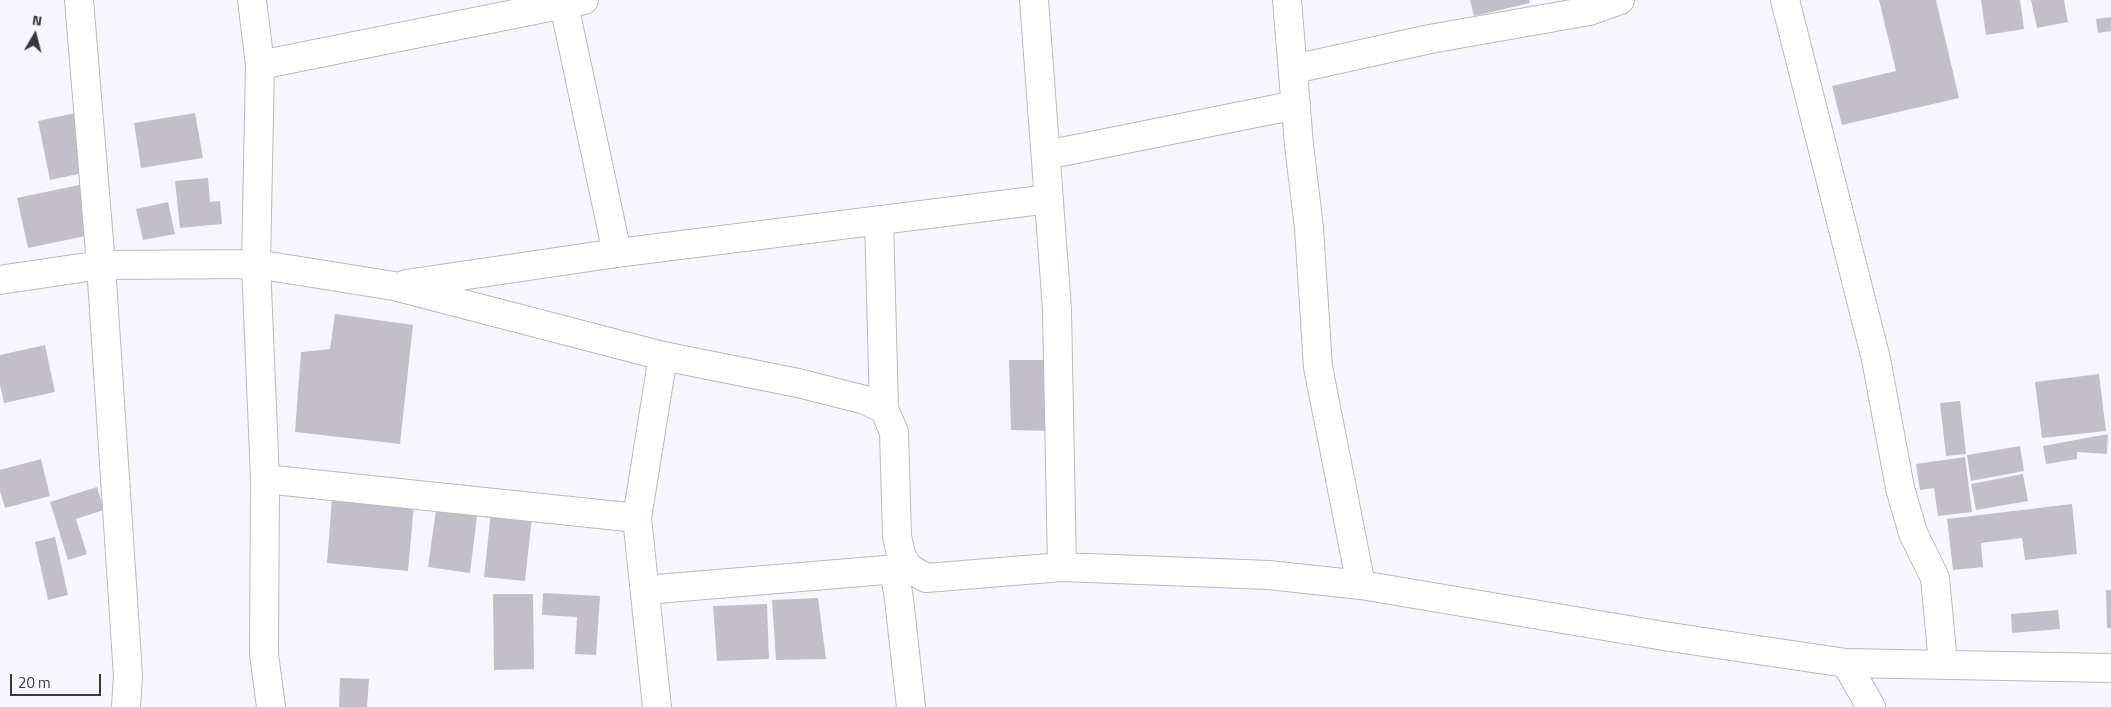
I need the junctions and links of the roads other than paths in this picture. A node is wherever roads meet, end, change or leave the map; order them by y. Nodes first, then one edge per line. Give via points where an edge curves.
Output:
1 (78, 0) edge
2 (252, 0) edge
3 (1034, 0) edge
4 (1287, 0) edge
5 (1620, 0) edge
6 (1785, 0) edge
7 (570, 1) edge
8 (260, 65) junction
9 (1294, 69) junction
10 (1296, 105) junction
11 (1046, 155) junction
12 (1049, 199) junction
13 (879, 220) junction
14 (617, 253) junction
15 (101, 264) junction
16 (256, 264) junction
17 (0, 280) edge
18 (394, 286) junction
19 (663, 356) junction
20 (884, 409) junction
21 (265, 479) junction
22 (638, 518) junction
23 (1062, 567) junction
24 (901, 569) junction
25 (1361, 585) junction
26 (645, 590) junction
27 (1846, 663) junction
28 (1943, 664) junction
29 (2111, 668) edge
30 (126, 707) edge
31 (271, 707) edge
32 (657, 707) edge
33 (911, 707) edge
34 (1871, 707) edge

1 - 15 street
2 - 8 street
3 - 11 street
4 - 9 street
5 - 9 street via 1589,11 1430,39
6 - 28 street via 1876,359 1900,488 1913,534 1935,578
7 - 8 street
7 - 14 street
8 - 16 street
9 - 10 street
10 - 11 street
10 - 25 street via 1309,228 1318,367
11 - 12 street
12 - 13 street
12 - 23 street via 1057,309
13 - 14 street
13 - 20 street
14 - 18 street
15 - 16 street
15 - 17 street
15 - 30 street via 128,676
16 - 18 street
16 - 21 street
18 - 19 street
19 - 20 street via 798,383 865,400
19 - 22 street
20 - 24 street via 894,432
21 - 22 street
21 - 31 street via 264,654
22 - 26 street
23 - 24 street via 926,578
23 - 25 street via 1259,574
24 - 26 street
24 - 33 street via 899,599
25 - 27 street
26 - 32 street
27 - 28 street
27 - 34 street
28 - 29 street

